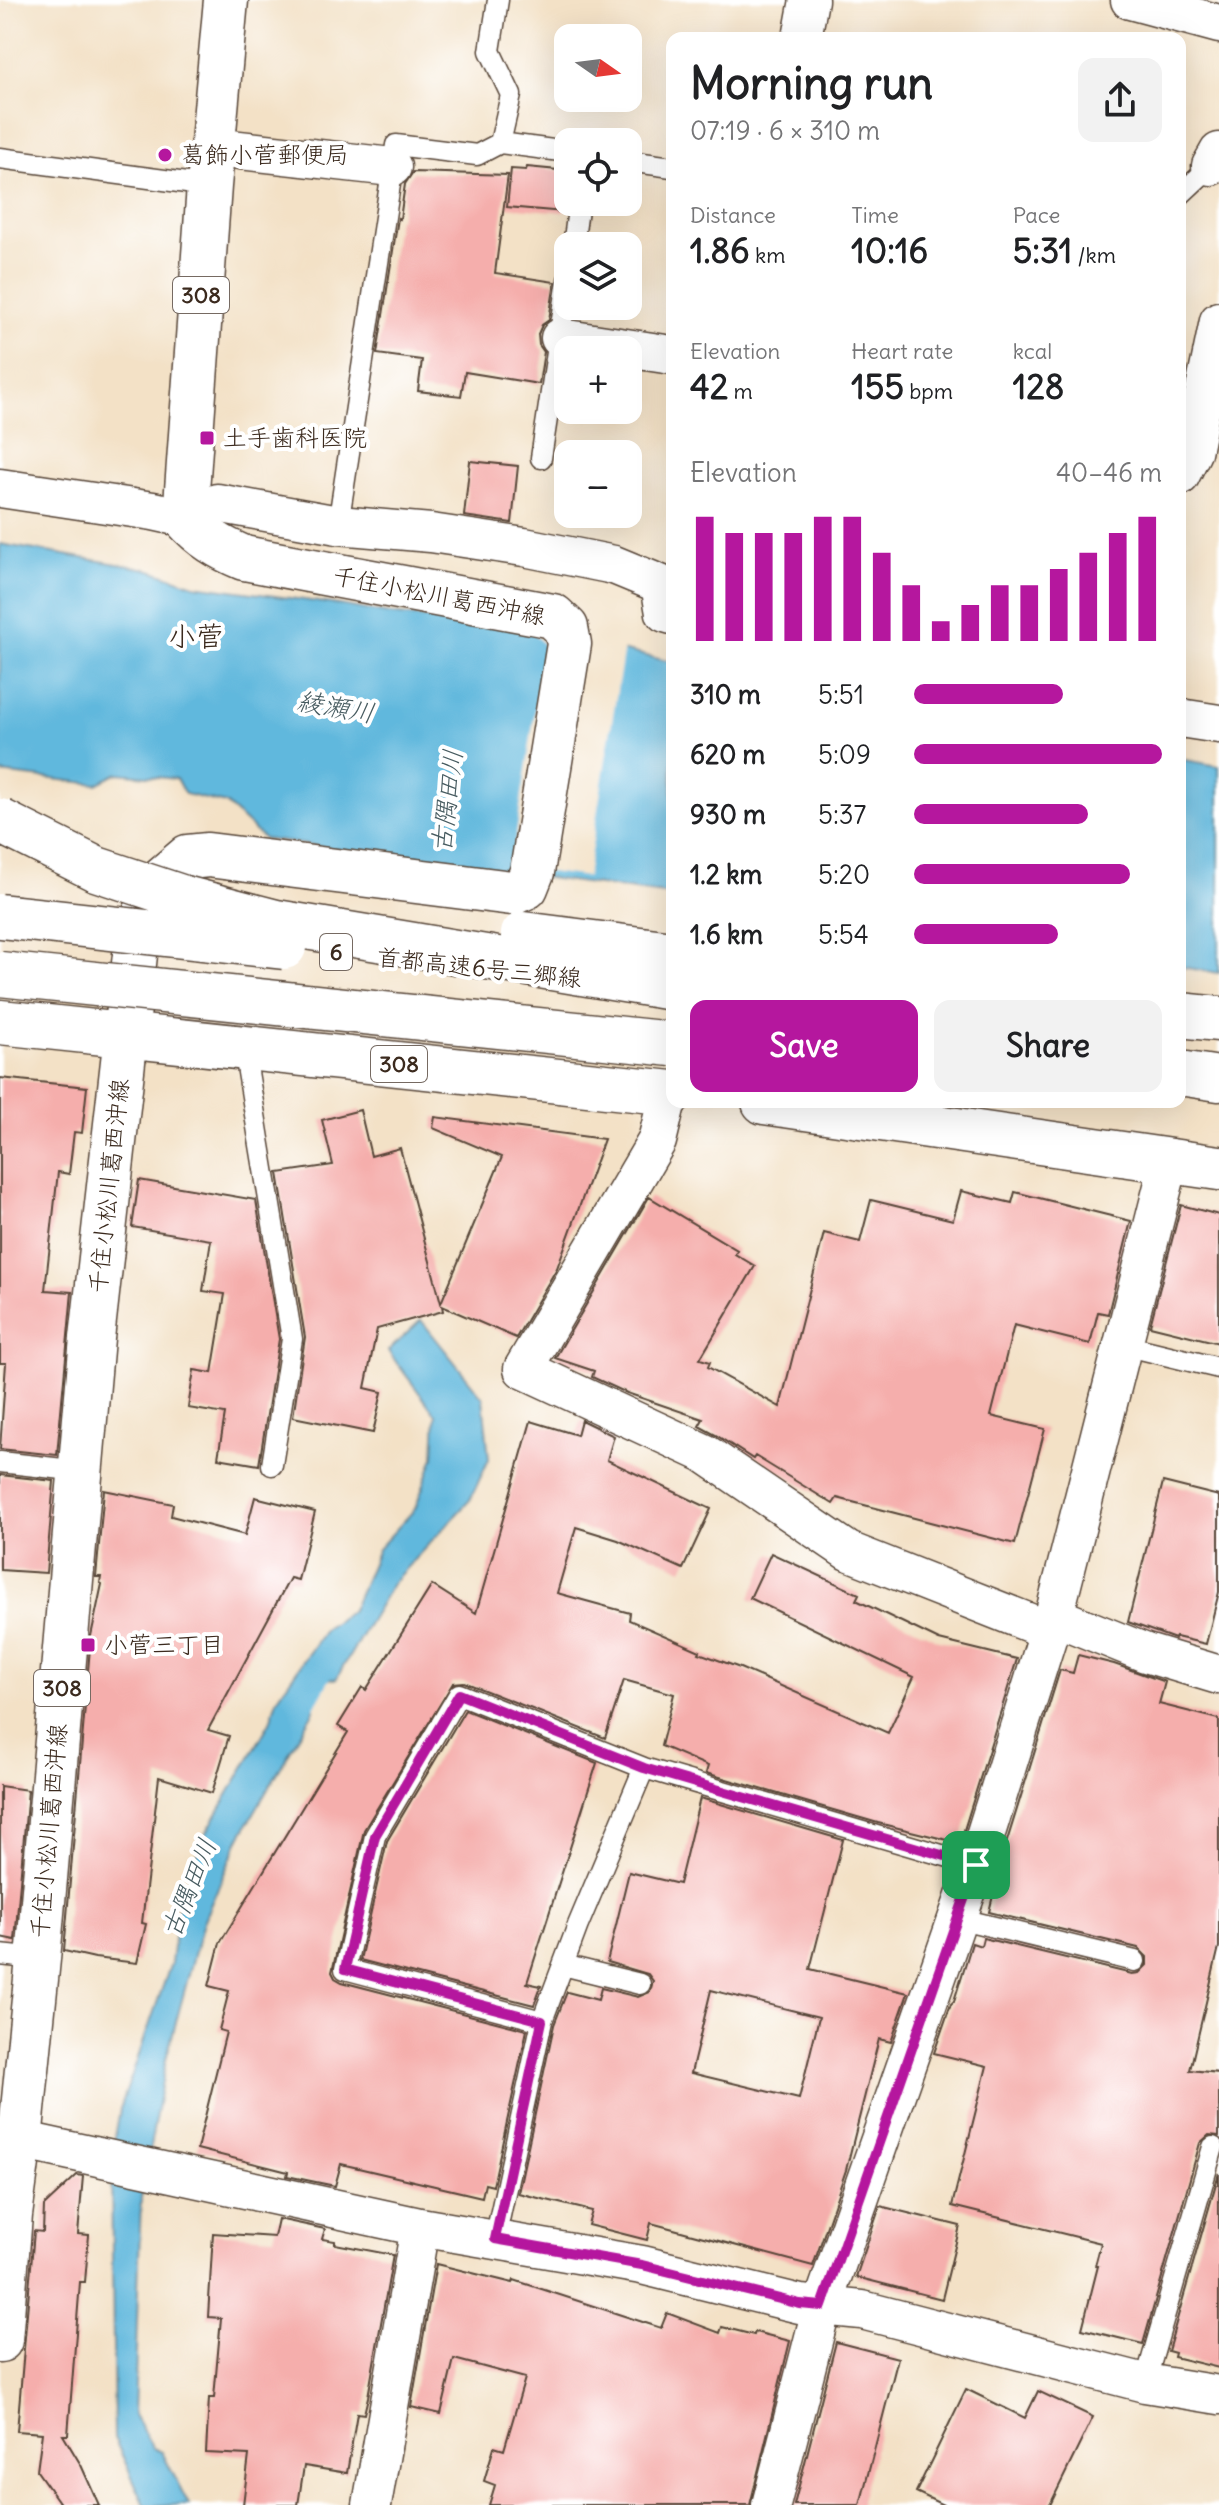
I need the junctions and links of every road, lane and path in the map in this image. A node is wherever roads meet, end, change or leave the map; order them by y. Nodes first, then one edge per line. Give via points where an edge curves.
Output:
1 (226, 0) edge
2 (498, 0) edge
3 (809, 0) edge
4 (1130, 0) edge
5 (1219, 24) edge
6 (803, 32) edge
7 (500, 143) junction
8 (554, 150) edge
9 (1217, 153) edge
10 (0, 158) edge
11 (642, 163) edge
12 (211, 166) junction
13 (666, 166) edge
14 (392, 167) junction
15 (1186, 188) edge
16 (1219, 321) edge
17 (642, 350) edge
18 (666, 354) edge
19 (554, 376) edge
20 (541, 458) dead end
21 (1186, 464) edge
22 (0, 488) edge
23 (185, 518) junction
24 (338, 525) junction
25 (666, 589) edge
26 (1186, 719) edge
27 (1219, 724) edge
28 (0, 795) edge
29 (0, 821) edge
30 (0, 916) edge
31 (666, 952) edge
32 (0, 973) edge
33 (666, 987) edge
34 (666, 987) edge
35 (1186, 1016) edge
36 (1219, 1019) edge
37 (0, 1022) edge
38 (126, 1036) junction
39 (666, 1043) edge
40 (1186, 1043) edge
41 (1219, 1046) edge
42 (244, 1048) junction
43 (1186, 1074) edge
44 (1219, 1079) edge
45 (666, 1092) edge
46 (1186, 1097) edge
47 (1219, 1100) edge
48 (666, 1107) edge
49 (807, 1108) edge
50 (1170, 1159) junction
51 (1219, 1168) edge
52 (1124, 1345) junction
53 (1219, 1368) edge
54 (0, 1462) edge
55 (272, 1465) dead end
56 (81, 1471) junction
57 (1052, 1624) junction
58 (1219, 1675) edge
59 (644, 1768) junction
60 (976, 1865) junction
61 (957, 1918) junction
62 (19, 1957) edge
63 (1135, 1961) dead end
64 (563, 1965) junction
65 (640, 1984) dead end
66 (542, 2021) junction
67 (20, 2140) junction
68 (1213, 2147) dead end
69 (420, 2227) junction
70 (5, 2228) edge
71 (495, 2239) junction
72 (822, 2306) junction
73 (0, 2340) edge
74 (1145, 2383) junction
75 (1219, 2395) edge
76 (372, 2505) edge
77 (771, 2505) edge

1 - 12 main road, 308
2 - 7 lane via 490,51 511,95
3 - 6 street
4 - 5 street
7 - 8 lane
7 - 14 lane via 477,155 396,145
9 - 15 lane
10 - 12 lane
11 - 13 lane
12 - 14 street
12 - 23 main road, 308
14 - 24 lane
16 - 21 street
17 - 18 street
19 - 20 lane
22 - 23 street
23 - 24 street via 217,503
23 - 38 main road, 千住小松川葛西沖線 / 308 via 217,547 244,558 553,616 566,628 569,644 526,887 512,893 208,855 188,857 162,879 138,928
24 - 25 street via 524,547 614,565
26 - 27 street
28 - 31 main road, bridge via 112,851 192,878 292,902
29 - 33 main road, bridge via 96,869 261,918
30 - 34 main road, 首都高速6号三郷線 / 6, bridge
32 - 38 main road, 308
32 - 39 main road, bridge
35 - 36 main road
37 - 38 main road, 308
38 - 42 main road, 308
38 - 56 main road, 千住小松川葛西沖線 / 308
40 - 41 main road
42 - 45 main road, 308
42 - 55 lane via 292,1339
43 - 44 main road
46 - 47 main road
48 - 57 street via 657,1141 523,1369 704,1453 848,1551
49 - 50 main road
50 - 51 main road
50 - 52 street
52 - 53 lane
52 - 57 street
54 - 56 lane
56 - 62 main road, 千住小松川葛西沖線 / 308
57 - 58 street
57 - 60 street
59 - 60 lane
59 - 64 lane
59 - 66 lane via 459,1694 375,1836 345,1969
60 - 61 street
61 - 63 lane
61 - 72 street
62 - 67 main road, 千住小松川葛西沖線 / 308
64 - 65 lane
64 - 66 lane
66 - 71 lane
67 - 69 street
67 - 70 main road, 千住小松川葛西沖線 / 308
68 - 74 lane
69 - 71 street
69 - 76 street
70 - 73 main road, 千住小松川葛西沖線 / 308
71 - 72 street via 642,2265
72 - 74 street via 862,2310
72 - 77 street
74 - 75 street

